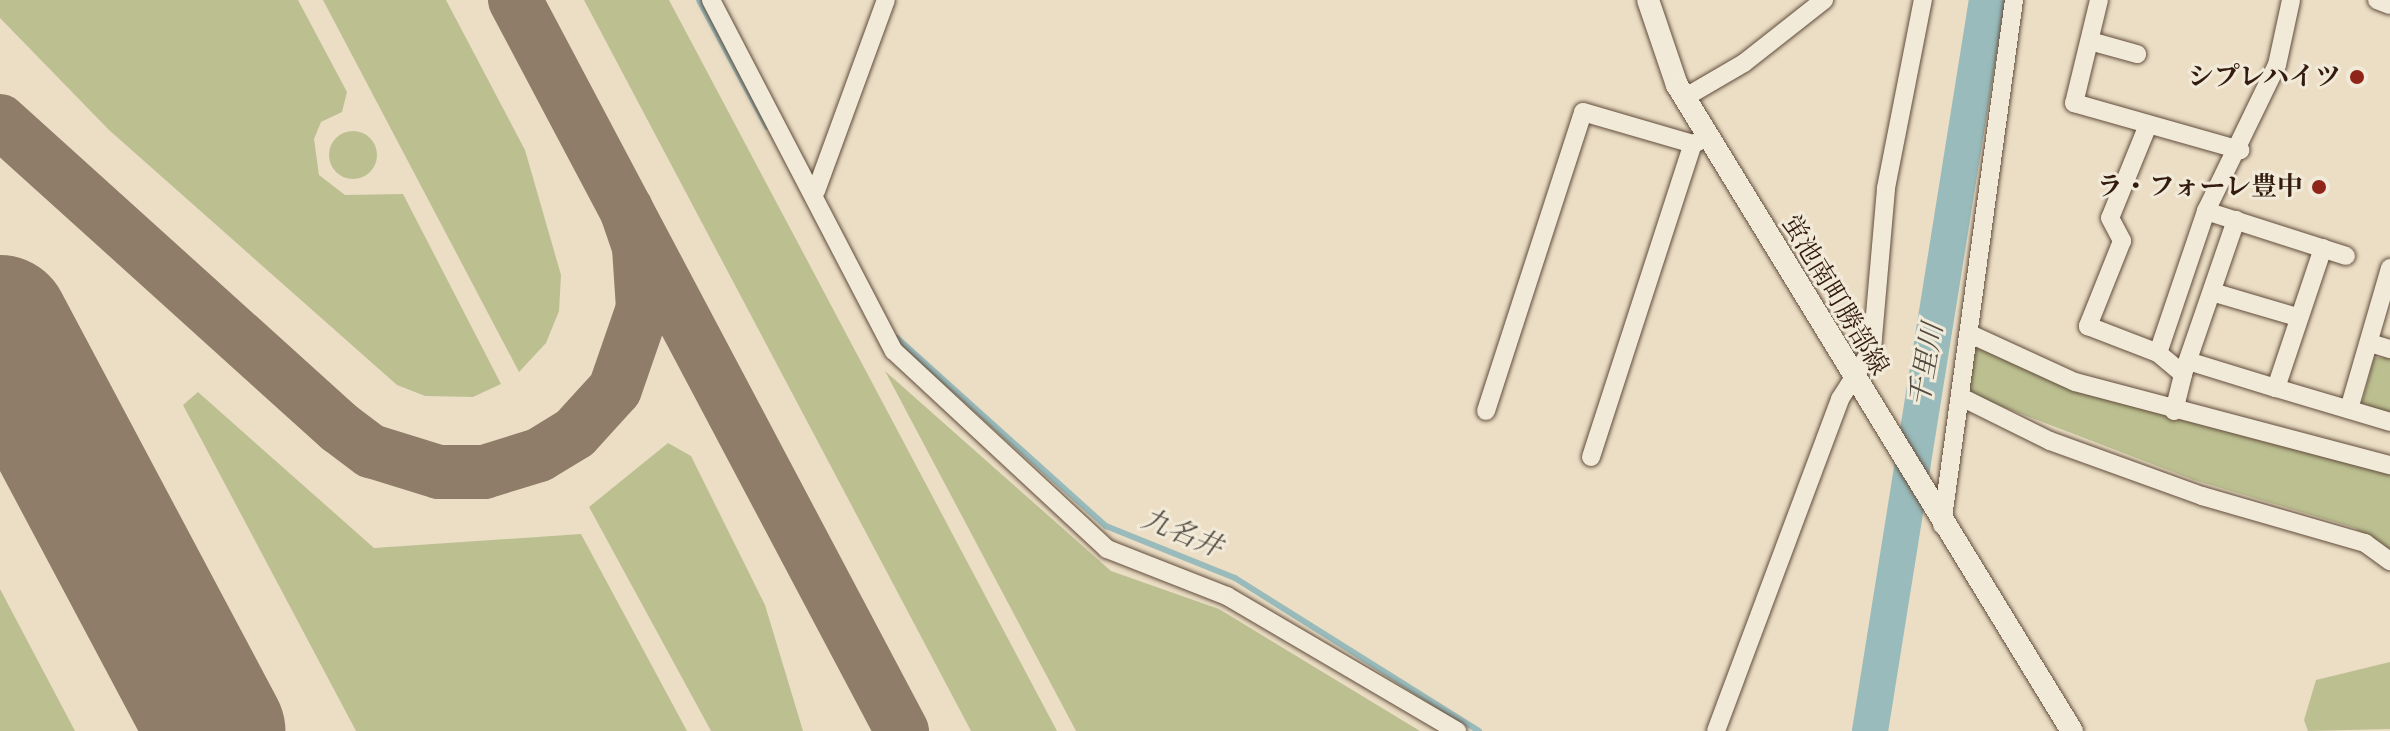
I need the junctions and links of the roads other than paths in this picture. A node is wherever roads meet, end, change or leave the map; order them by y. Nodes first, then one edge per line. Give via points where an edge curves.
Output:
1 (711, 0) edge
2 (886, 0) edge
3 (1648, 0) edge
4 (1824, 0) edge
5 (1923, 0) edge
6 (2014, 0) edge
7 (2099, 0) edge
8 (2291, 0) edge
9 (2090, 41) junction
10 (2137, 54) dead end
11 (1684, 98) junction
12 (2148, 125) junction
13 (1701, 141) junction
14 (2240, 150) junction
15 (816, 191) junction
16 (2206, 211) junction
17 (2236, 220) junction
18 (2323, 248) junction
19 (2346, 256) dead end
20 (2389, 276) edge
21 (2212, 292) junction
22 (2297, 317) junction
23 (1970, 334) junction
24 (2370, 343) junction
25 (2390, 349) edge
26 (2158, 353) junction
27 (2186, 368) junction
28 (1855, 380) junction
29 (2276, 388) junction
30 (1963, 398) junction
31 (2349, 409) junction
32 (1486, 411) dead end
33 (2174, 411) junction
34 (2390, 422) edge
35 (1591, 457) dead end
36 (2390, 465) edge
37 (1937, 518) junction
38 (2390, 561) edge
39 (1457, 731) edge
40 (1716, 731) edge
41 (2072, 731) edge

1 - 15 street
2 - 15 street
3 - 11 street, 蛍池南町勝部線 via 1663,59
4 - 11 street via 1744,63
5 - 28 street via 1886,188 1872,349
6 - 23 street via 1987,158
7 - 9 street
8 - 14 street via 2277,65
9 - 10 street
9 - 12 street via 2074,103
11 - 13 street, 蛍池南町勝部線
12 - 14 street
12 - 26 street via 2110,218 2122,241 2088,326
13 - 28 street, 蛍池南町勝部線
13 - 32 street via 1583,112
13 - 35 street
14 - 16 street
15 - 39 street via 894,351 1107,549 1227,596
16 - 17 street
16 - 26 street
17 - 18 street
17 - 21 street
18 - 19 street
18 - 22 street
20 - 24 street
21 - 22 street
21 - 27 street
22 - 29 street
23 - 30 street
23 - 33 street via 2075,382
24 - 25 street
24 - 31 street
26 - 27 street
27 - 29 street
27 - 33 street
28 - 37 street, 蛍池南町勝部線
28 - 40 street via 1840,399
29 - 31 street
30 - 37 street
30 - 38 street via 2050,441 2202,496 2322,528
31 - 34 street
33 - 36 street
37 - 41 street, 蛍池南町勝部線

